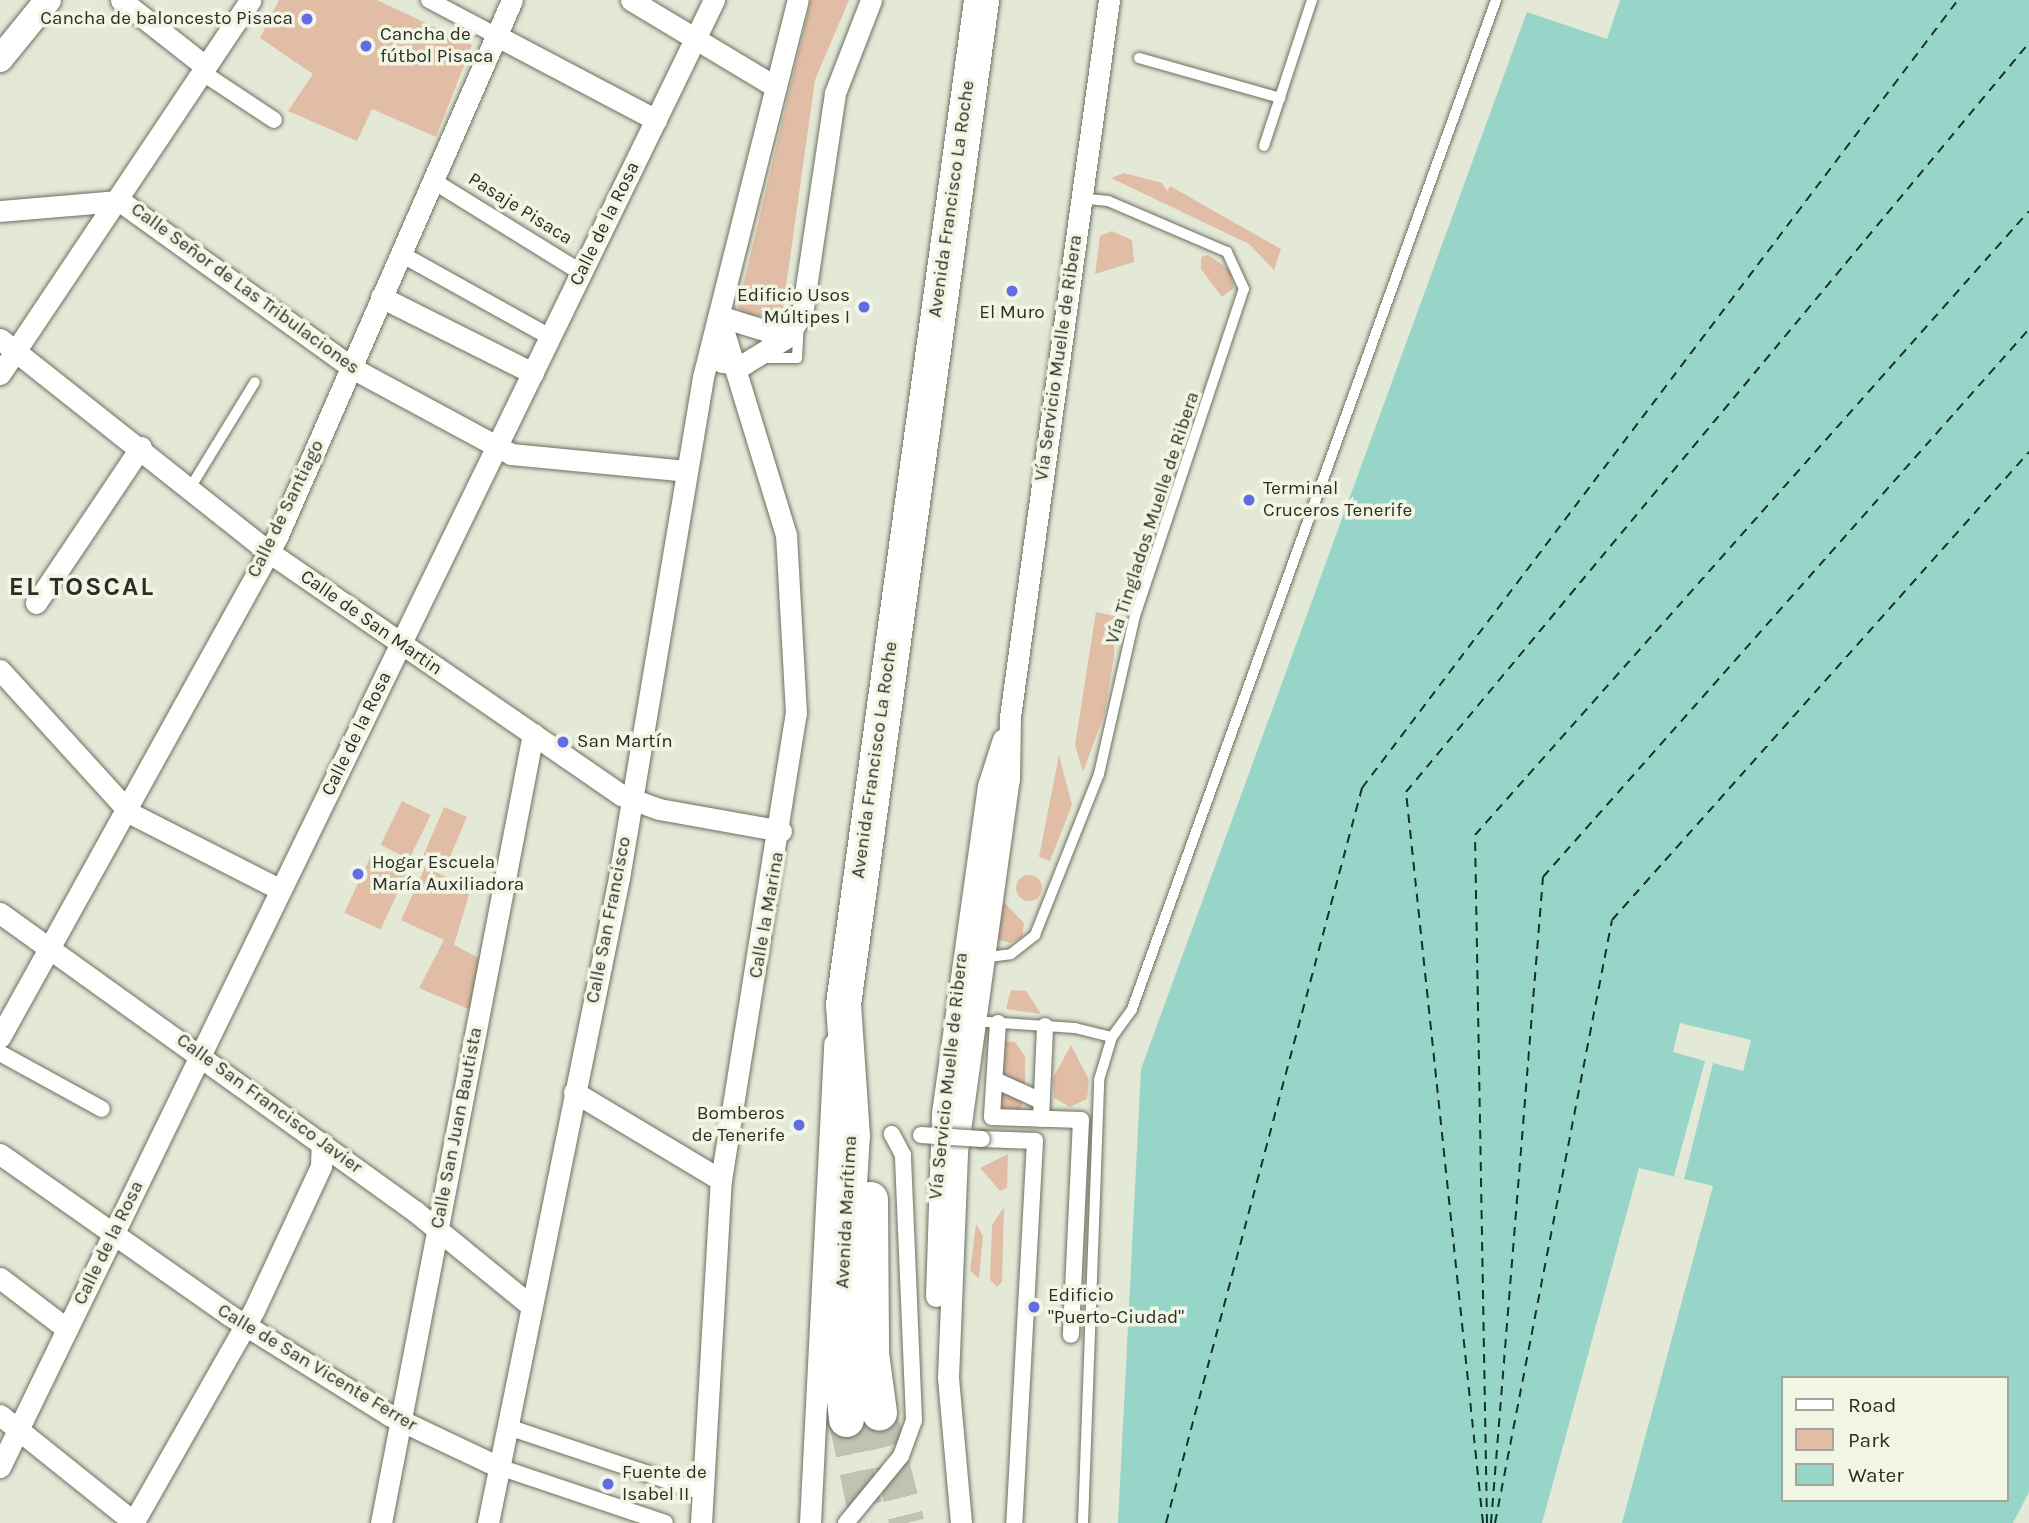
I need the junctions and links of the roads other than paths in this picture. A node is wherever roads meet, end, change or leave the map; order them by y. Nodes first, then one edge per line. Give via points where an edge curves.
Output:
1 (48, 0) edge
2 (121, 0) edge
3 (250, 0) edge
4 (429, 0) edge
5 (512, 0) edge
6 (631, 0) edge
7 (714, 0) edge
8 (798, 0) edge
9 (871, 0) edge
10 (981, 0) edge
11 (1002, 0) edge
12 (1109, 0) edge
13 (1312, 0) edge
14 (1496, 0) edge
15 (497, 36) junction
16 (694, 38) junction
17 (1139, 58) dead end
18 (0, 59) edge
19 (204, 70) junction
20 (776, 87) junction
21 (1280, 98) junction
22 (274, 120) dead end
23 (656, 120) junction
24 (1264, 146) dead end
25 (435, 182) junction
26 (1081, 198) junction
27 (120, 201) junction
28 (0, 211) edge
29 (401, 254) junction
30 (582, 273) junction
31 (381, 297) junction
32 (719, 316) junction
33 (799, 320) junction
34 (550, 337) junction
35 (8, 345) edge
36 (756, 357) junction
37 (797, 358) junction
38 (706, 359) junction
39 (809, 362) dead end
40 (734, 363) junction
41 (352, 368) junction
42 (533, 373) junction
43 (0, 374) edge
44 (256, 382) dead end
45 (141, 447) junction
46 (497, 447) junction
47 (686, 471) junction
48 (190, 488) junction
49 (269, 552) junction
50 (36, 603) dead end
51 (401, 644) junction
52 (0, 670) edge
53 (533, 734) junction
54 (633, 801) junction
55 (122, 807) junction
56 (781, 831) junction
57 (281, 890) junction
58 (0, 913) edge
59 (47, 946) junction
60 (972, 958) junction
61 (851, 1005) junction
62 (964, 1021) junction
63 (998, 1023) junction
64 (1045, 1026) junction
65 (1, 1032) edge
66 (1112, 1037) junction
67 (0, 1053) edge
68 (201, 1054) junction
69 (995, 1080) junction
70 (574, 1092) junction
71 (1041, 1101) junction
72 (102, 1109) dead end
73 (1041, 1119) junction
74 (322, 1143) junction
75 (0, 1154) edge
76 (721, 1180) junction
77 (436, 1230) junction
78 (112, 1237) junction
79 (0, 1278) edge
80 (530, 1305) junction
81 (245, 1326) junction
82 (67, 1329) junction
83 (1071, 1335) dead end
84 (0, 1415) edge
85 (862, 1415) tunnel mouth
86 (400, 1421) junction
87 (508, 1427) junction
88 (18, 1430) junction
89 (0, 1467) edge
90 (499, 1467) junction
91 (702, 1492) junction
92 (134, 1523) edge
93 (381, 1523) edge
94 (488, 1523) edge
95 (665, 1523) edge
96 (701, 1523) edge
97 (810, 1523) edge
98 (846, 1523) edge
99 (950, 1523) edge
100 (961, 1523) edge
101 (1014, 1523) edge
102 (1083, 1523) edge

1 - 18 street
2 - 19 street
3 - 19 street
4 - 15 street
5 - 15 street, Calle de Santiago
6 - 16 street
7 - 16 street, Calle de la Rosa
8 - 20 street, Calle San Francisco
9 - 33 street via 835,93
10 - 61 main road, Avenida Francisco La Roche
11 - 61 main road, Avenida Francisco La Roche
12 - 26 street, Vía Servicio Muelle de Ribera
13 - 21 lane
14 - 66 lane via 1132,1009
15 - 23 street
15 - 25 street, Calle de Santiago
16 - 20 street
16 - 23 street, Calle de la Rosa
17 - 21 lane
19 - 22 street
19 - 27 street
20 - 32 street, Calle San Francisco
21 - 24 lane
23 - 30 street, Calle de la Rosa
25 - 29 street, Calle de Santiago
25 - 30 street, Pasaje Pisaca
26 - 60 street, Vía Servicio Muelle de Ribera via 1010,717 988,786
26 - 60 lane, Vía Tinglados Muelle de Ribera via 1108,201 1227,252 1244,289 1135,616 1100,774 1028,943 1012,954
27 - 28 street
27 - 35 street
27 - 41 street, Calle Señor de Las Tribulaciones
29 - 31 street, Calle de Santiago
29 - 34 street
30 - 34 street, Calle de la Rosa
31 - 41 street, Calle de Santiago
31 - 42 street
32 - 33 street via 770,332
32 - 38 street, Calle San Francisco
32 - 40 street, Calle la Marina
33 - 36 street via 786,338
33 - 37 lane
34 - 42 street, Calle de la Rosa
35 - 43 street
35 - 45 street, Calle de San Martin
36 - 37 lane
36 - 40 street
37 - 39 lane
38 - 40 street
38 - 47 street, Calle San Francisco
40 - 56 street, Calle la Marina via 789,551 796,713
41 - 46 street, Calle Señor de Las Tribulaciones
41 - 49 street, Calle de Santiago
42 - 46 street, Calle de la Rosa
44 - 48 lane
45 - 48 street, Calle de San Martin
45 - 50 street
46 - 47 street, Calle Señor de Las Tribulaciones via 521,456
46 - 51 street, Calle de la Rosa
47 - 54 street, Calle San Francisco
48 - 49 street, Calle de San Martin
49 - 51 street, Calle de San Martin
49 - 55 street, Calle de Santiago
51 - 53 street, Calle de San Martin
51 - 57 street, Calle de la Rosa
52 - 55 street
53 - 54 street, Calle de San Martin
53 - 77 street, Calle San Juan Bautista
54 - 56 street, Calle de San Martin
54 - 70 street, Calle San Francisco
55 - 57 street
55 - 59 street, Calle de Santiago
56 - 76 street, Calle la Marina
57 - 68 street, Calle de la Rosa
58 - 59 street, Calle San Francisco Javier
59 - 65 street, Calle de Santiago
59 - 68 street, Calle San Francisco Javier
60 - 62 street, Vía Servicio Muelle de Ribera
61 - 85 main road, Avenida Marítima via 852,1136 839,1352
61 - 97 street, Avenida Francisco La Roche via 830,1066
62 - 63 lane
62 - 99 street, Vía Servicio Muelle de Ribera via 934,1229 939,1436
62 - 100 street, Vía Servicio Muelle de Ribera via 948,1332
63 - 64 lane
63 - 69 street
64 - 66 lane
64 - 71 street
66 - 102 lane via 1100,1080
67 - 72 street
68 - 74 street, Calle San Francisco Javier
68 - 78 street, Calle de la Rosa
69 - 71 street
69 - 73 street via 992,1117
70 - 76 street
70 - 80 street, Calle San Francisco
71 - 73 street
73 - 83 street via 1081,1120
74 - 77 street, Calle San Francisco Javier
74 - 81 street via 321,1166
75 - 78 street, Calle de San Vicente Ferrer
76 - 91 street, Calle la Marina
77 - 80 street, Calle San Francisco Javier
77 - 86 street, Calle San Juan Bautista
78 - 81 street, Calle de San Vicente Ferrer
78 - 82 street, Calle de la Rosa
79 - 82 street
80 - 87 street, Calle San Francisco
81 - 86 street, Calle de San Vicente Ferrer
81 - 92 street
82 - 88 street, Calle de la Rosa
84 - 88 street
86 - 90 street, Calle de San Vicente Ferrer
86 - 93 street, Calle San Juan Bautista
87 - 90 street, Calle San Francisco
87 - 91 street
88 - 89 street, Calle de la Rosa
88 - 92 street
90 - 94 street, Calle San Francisco
90 - 95 street, Calle de San Vicente Ferrer
91 - 96 street, Calle la Marina
98 - 101 street, bridge via 901,1456 914,1420 904,1155 889,1133 1035,1141

